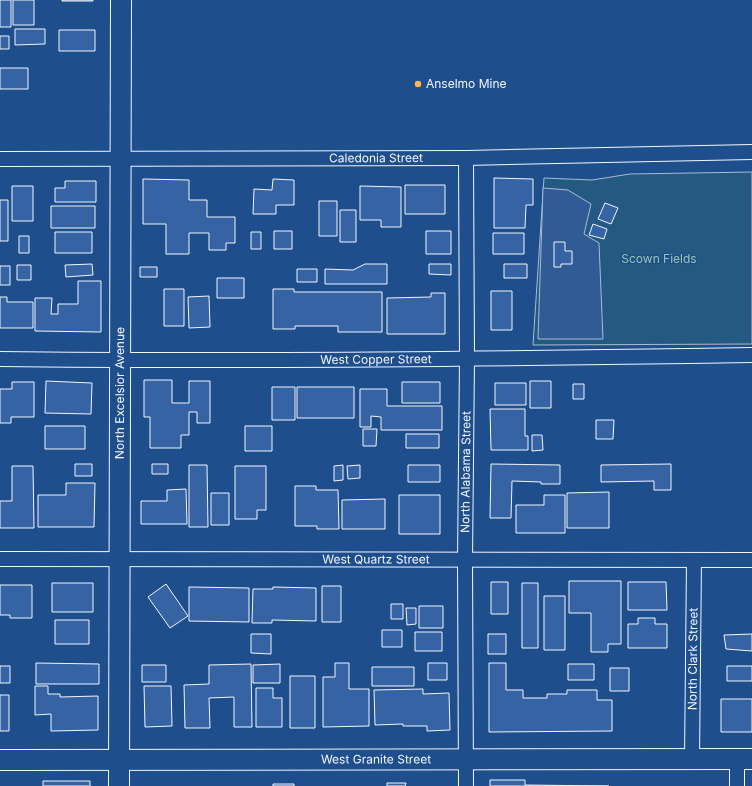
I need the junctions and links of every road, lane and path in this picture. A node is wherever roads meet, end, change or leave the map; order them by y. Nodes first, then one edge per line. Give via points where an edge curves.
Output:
1 (121, 0) edge
2 (752, 152) edge
3 (466, 158) junction
4 (0, 159) edge
5 (120, 159) junction
6 (752, 355) edge
7 (0, 359) edge
8 (467, 359) junction
9 (120, 360) junction
10 (120, 558) junction
11 (0, 559) edge
12 (465, 560) junction
13 (694, 560) junction
14 (752, 560) edge
15 (466, 758) junction
16 (692, 759) junction
17 (744, 759) edge
18 (0, 760) edge
19 (119, 760) junction
20 (119, 786) edge
21 (466, 786) edge
22 (737, 786) edge

1 - 5 street, North Excelsior Avenue
2 - 3 street, Caledonia Street
3 - 5 street, Caledonia Street
3 - 8 street, North Alabama Street
4 - 5 street, Caledonia Street
5 - 9 street, North Excelsior Avenue
6 - 8 street, West Copper Street
7 - 9 street, West Copper Street
8 - 9 street, West Copper Street
8 - 12 street, North Alabama Street
9 - 10 street, North Excelsior Avenue
10 - 11 street, West Quartz Street
10 - 12 street, West Quartz Street
10 - 19 street, North Excelsior Avenue
12 - 13 street, West Quartz Street
12 - 15 street, North Alabama Street
13 - 14 street, West Quartz Street
13 - 16 street, North Clark Street
15 - 16 street, West Granite Street
15 - 19 street, West Granite Street
15 - 21 street, North Alabama Street
16 - 17 street, West Granite Street
17 - 22 street
18 - 19 street, West Granite Street
19 - 20 street, North Excelsior Avenue

